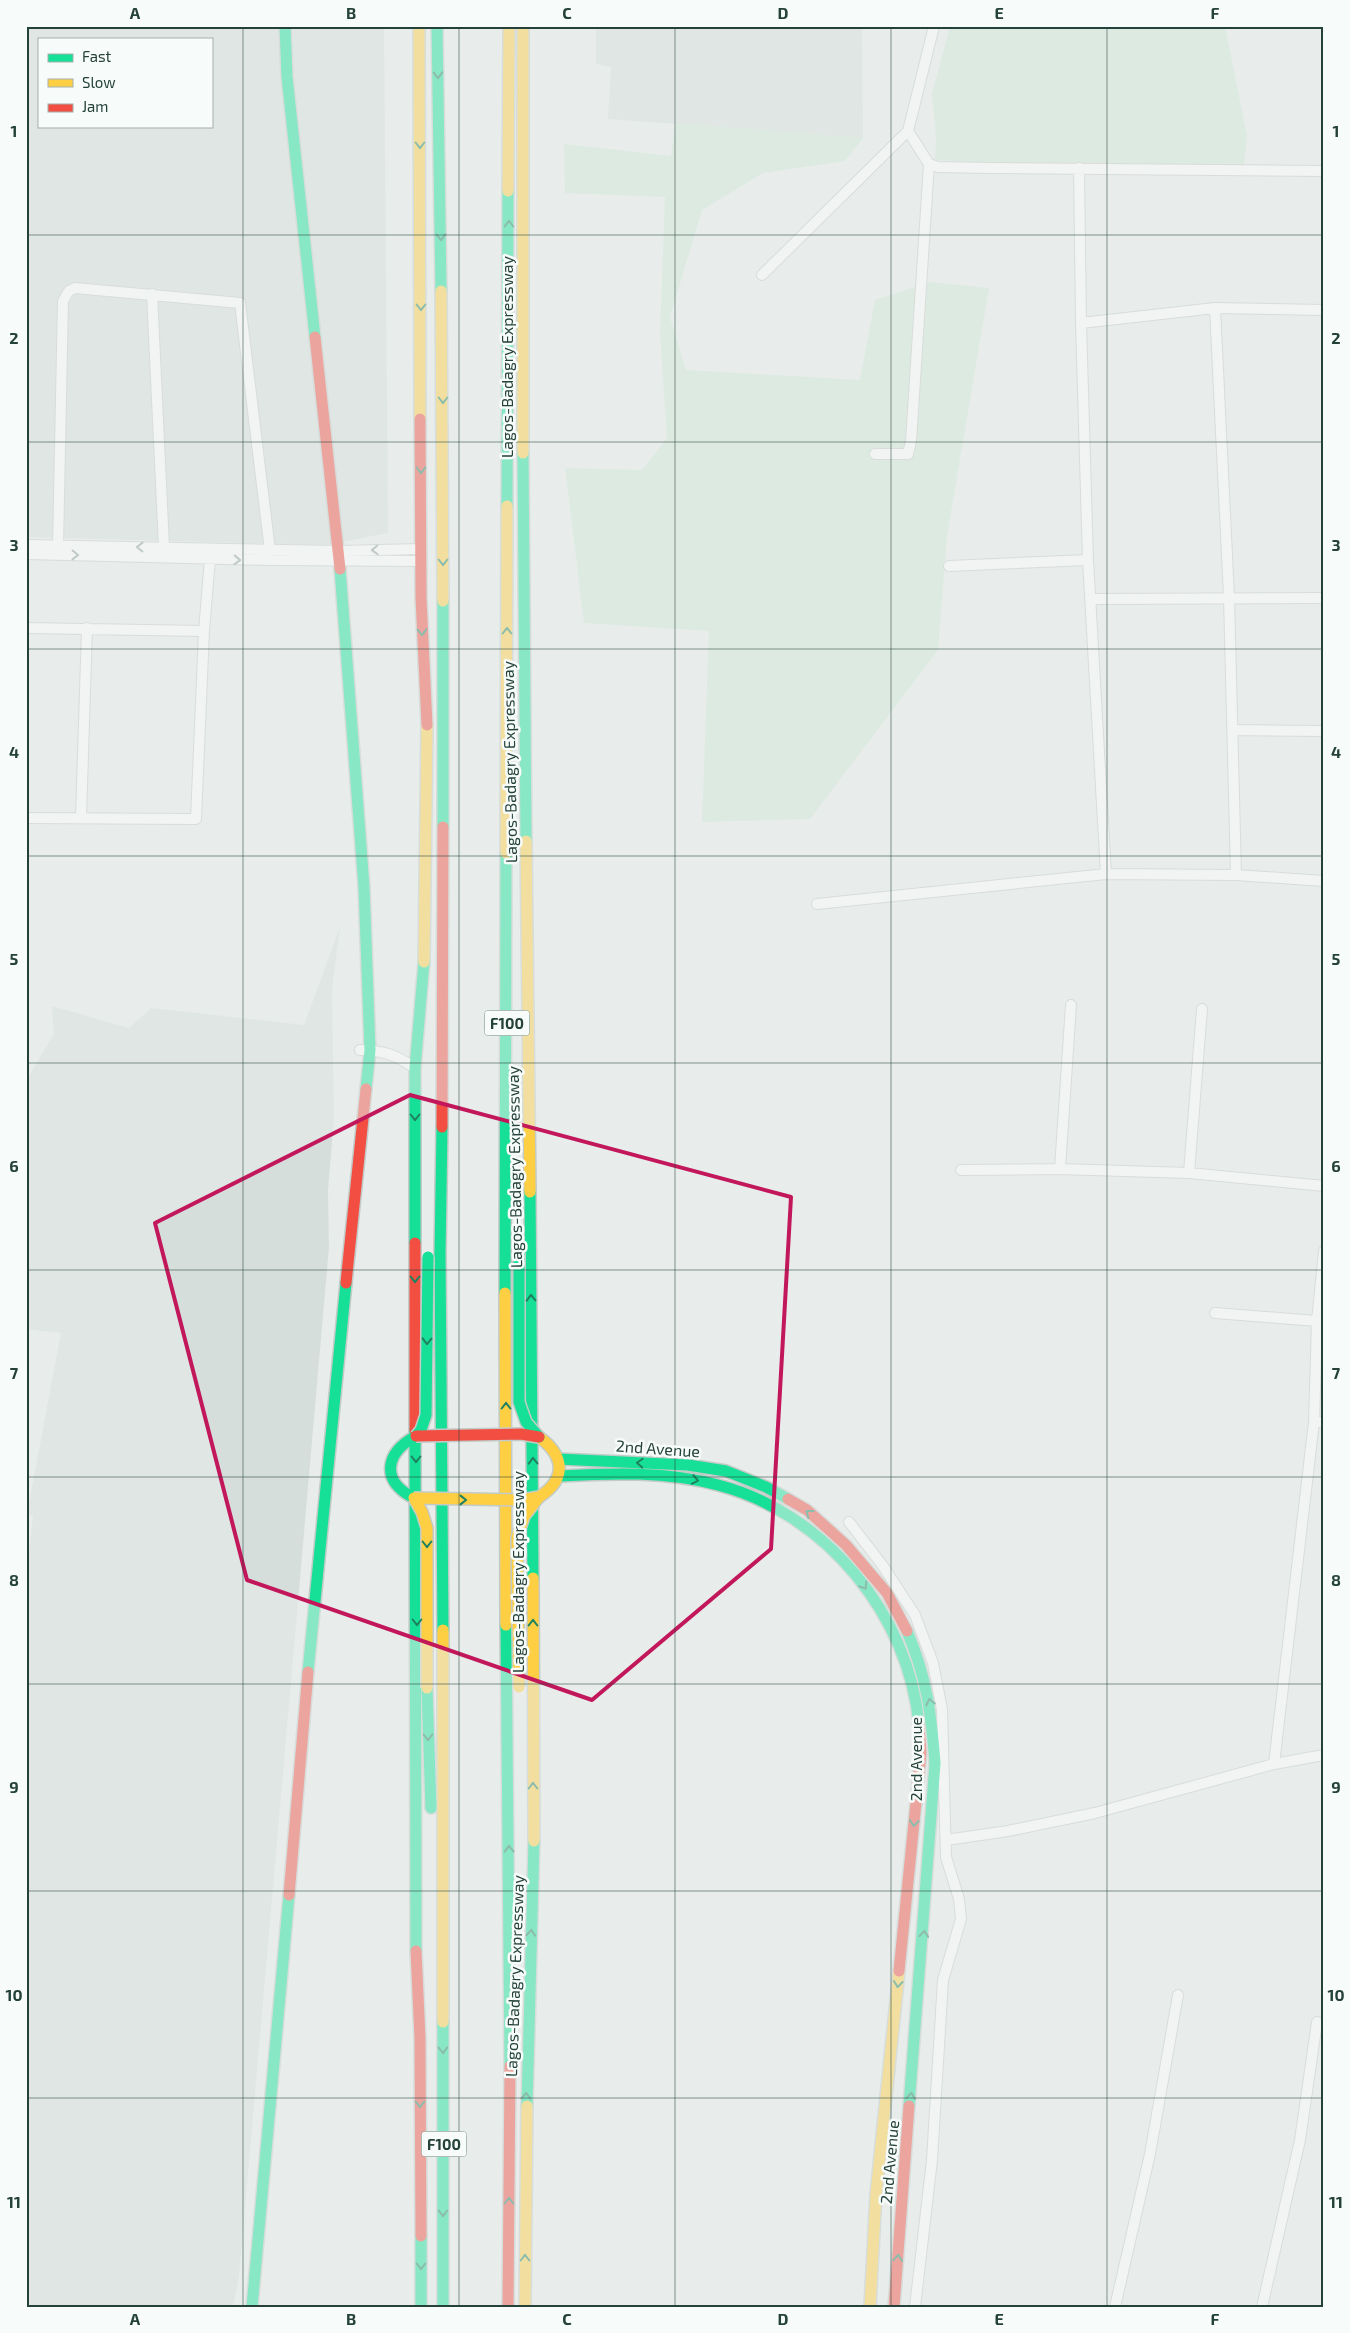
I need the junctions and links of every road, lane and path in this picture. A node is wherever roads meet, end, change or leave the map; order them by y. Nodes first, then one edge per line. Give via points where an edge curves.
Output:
1 (276, 26) edge
2 (285, 26) edge
3 (419, 26) edge
4 (437, 26) edge
5 (510, 26) edge
6 (523, 26) edge
7 (934, 26) edge
8 (908, 131) junction
9 (929, 164) junction
10 (1079, 168) junction
11 (1324, 171) edge
12 (762, 275) dead end
13 (152, 294) junction
14 (1215, 308) junction
15 (1324, 310) edge
16 (1081, 323) junction
17 (874, 454) dead end
18 (26, 545) edge
19 (58, 546) junction
20 (164, 547) junction
21 (421, 548) junction
22 (270, 550) junction
23 (26, 554) edge
24 (334, 556) junction
25 (210, 559) junction
26 (1088, 560) junction
27 (421, 561) junction
28 (949, 566) dead end
29 (1229, 597) junction
30 (1324, 598) edge
31 (1091, 599) junction
32 (26, 628) edge
33 (87, 628) junction
34 (204, 632) junction
35 (1233, 730) junction
36 (1324, 731) edge
37 (26, 818) edge
38 (81, 818) junction
39 (506, 859) junction
40 (1106, 874) junction
41 (1236, 875) junction
42 (1324, 881) edge
43 (443, 882) junction
44 (817, 904) dead end
45 (1072, 1005) dead end
46 (1202, 1009) dead end
47 (365, 1050) junction
48 (414, 1068) junction
49 (517, 1155) dead end
50 (961, 1170) dead end
51 (1060, 1170) junction
52 (1188, 1173) junction
53 (1324, 1186) edge
54 (429, 1188) dead end
55 (518, 1204) dead end
56 (1324, 1251) edge
57 (428, 1252) dead end
58 (1323, 1259) edge
59 (1215, 1313) dead end
60 (1317, 1321) junction
61 (1319, 1422) edge
62 (416, 1436) junction
63 (539, 1437) junction
64 (558, 1459) junction
65 (559, 1476) junction
66 (539, 1497) junction
67 (414, 1498) junction
68 (849, 1522) dead end
69 (519, 1691) dead end
70 (1324, 1755) edge
71 (1274, 1764) junction
72 (520, 1810) dead end
73 (946, 1840) junction
74 (1178, 1995) dead end
75 (442, 2001) junction
76 (511, 2020) junction
77 (1316, 2022) dead end
78 (246, 2307) edge
79 (252, 2307) edge
80 (421, 2307) edge
81 (443, 2307) edge
82 (508, 2307) edge
83 (525, 2307) edge
84 (870, 2307) edge
85 (894, 2307) edge
86 (915, 2307) edge
87 (1115, 2307) edge
88 (1262, 2307) edge

1 - 24 main road via 279,78
2 - 24 main road via 287,77
3 -> 21 main road
4 -> 43 main road, F100 via 443,398
39 -> 5 main road, Lagos-Badagry Expressway / F100
83 -> 6 main road, Lagos-Badagry Expressway via 528,2010 534,1887 523,565
7 - 8 street
8 - 9 street
8 - 12 street
9 - 10 street via 938,167
9 - 17 street via 911,441 908,454
10 - 11 street
10 - 16 street
13 - 19 street via 75,288 63,301
13 - 20 street
13 - 22 street via 240,302
14 - 15 street
14 - 16 street
14 - 29 street
16 - 26 street
18 - 19 street
20 -> 19 street
20 - 22 street
21 -> 24 street
21 - 27 main road
22 - 24 street
23 -> 25 street
25 -> 24 street
24 - 27 street
24 - 47 main road via 344,607 364,887
25 - 34 street
26 - 28 street
26 - 31 street
27 -> 48 main road via 427,695 424,965
29 - 30 street
29 - 31 street
29 - 35 street
31 - 40 street
32 - 33 street
33 - 34 street
33 - 38 street
34 - 38 street via 196,819
35 - 36 street
35 - 41 street
37 - 38 street
39 - 49 main road
76 -> 39 main road, Lagos-Badagry Expressway / F100 via 505,1520 508,1258
40 - 41 street
40 - 44 street
41 - 42 street
43 - 54 main road via 431,1089
43 - 75 main road, F100 via 440,1254
45 - 51 street
46 - 52 street
47 - 48 street via 398,1056
47 - 78 main road via 320,1461
47 - 79 main road
48 -> 80 main road via 416,1967 420,2038
50 - 51 street
51 - 52 street
52 - 53 street
55 - 63 main road, bridge via 519,1402 526,1422
56 - 58 street
57 -> 62 main road, bridge via 426,1415
58 - 60 street
59 - 60 street
60 - 61 street
61 - 71 street
62 - 63 main road, bridge via 521,1434
62 - 67 main road via 396,1450 390,1469 399,1490
63 - 64 main road via 552,1447
64 - 65 main road
85 -> 64 main road, 2nd Avenue via 935,1763 935,1733 921,1666 886,1593 846,1545 807,1510 766,1487 726,1471 688,1465
65 - 66 main road via 553,1488
65 -> 84 main road, 2nd Avenue via 685,1478 721,1485 756,1498 793,1518 833,1549 859,1577 904,1655 914,1686 921,1754 876,2194
67 -> 66 main road, bridge via 522,1500
66 - 69 main road, bridge via 524,1516 517,1538
67 -> 75 main road, bridge via 425,1520 427,1537 427,1688 433,1870
68 - 73 street via 915,1615 933,1663 942,1709
70 - 71 street
71 - 73 street via 1096,1813
72 - 76 main road
73 - 86 street via 946,1857 959,1899 961,1919 943,1980 932,2160
74 - 87 street via 1150,2154
75 -> 81 main road, F100
82 -> 76 main road, Lagos-Badagry Expressway / F100
77 - 88 street via 1300,2140

